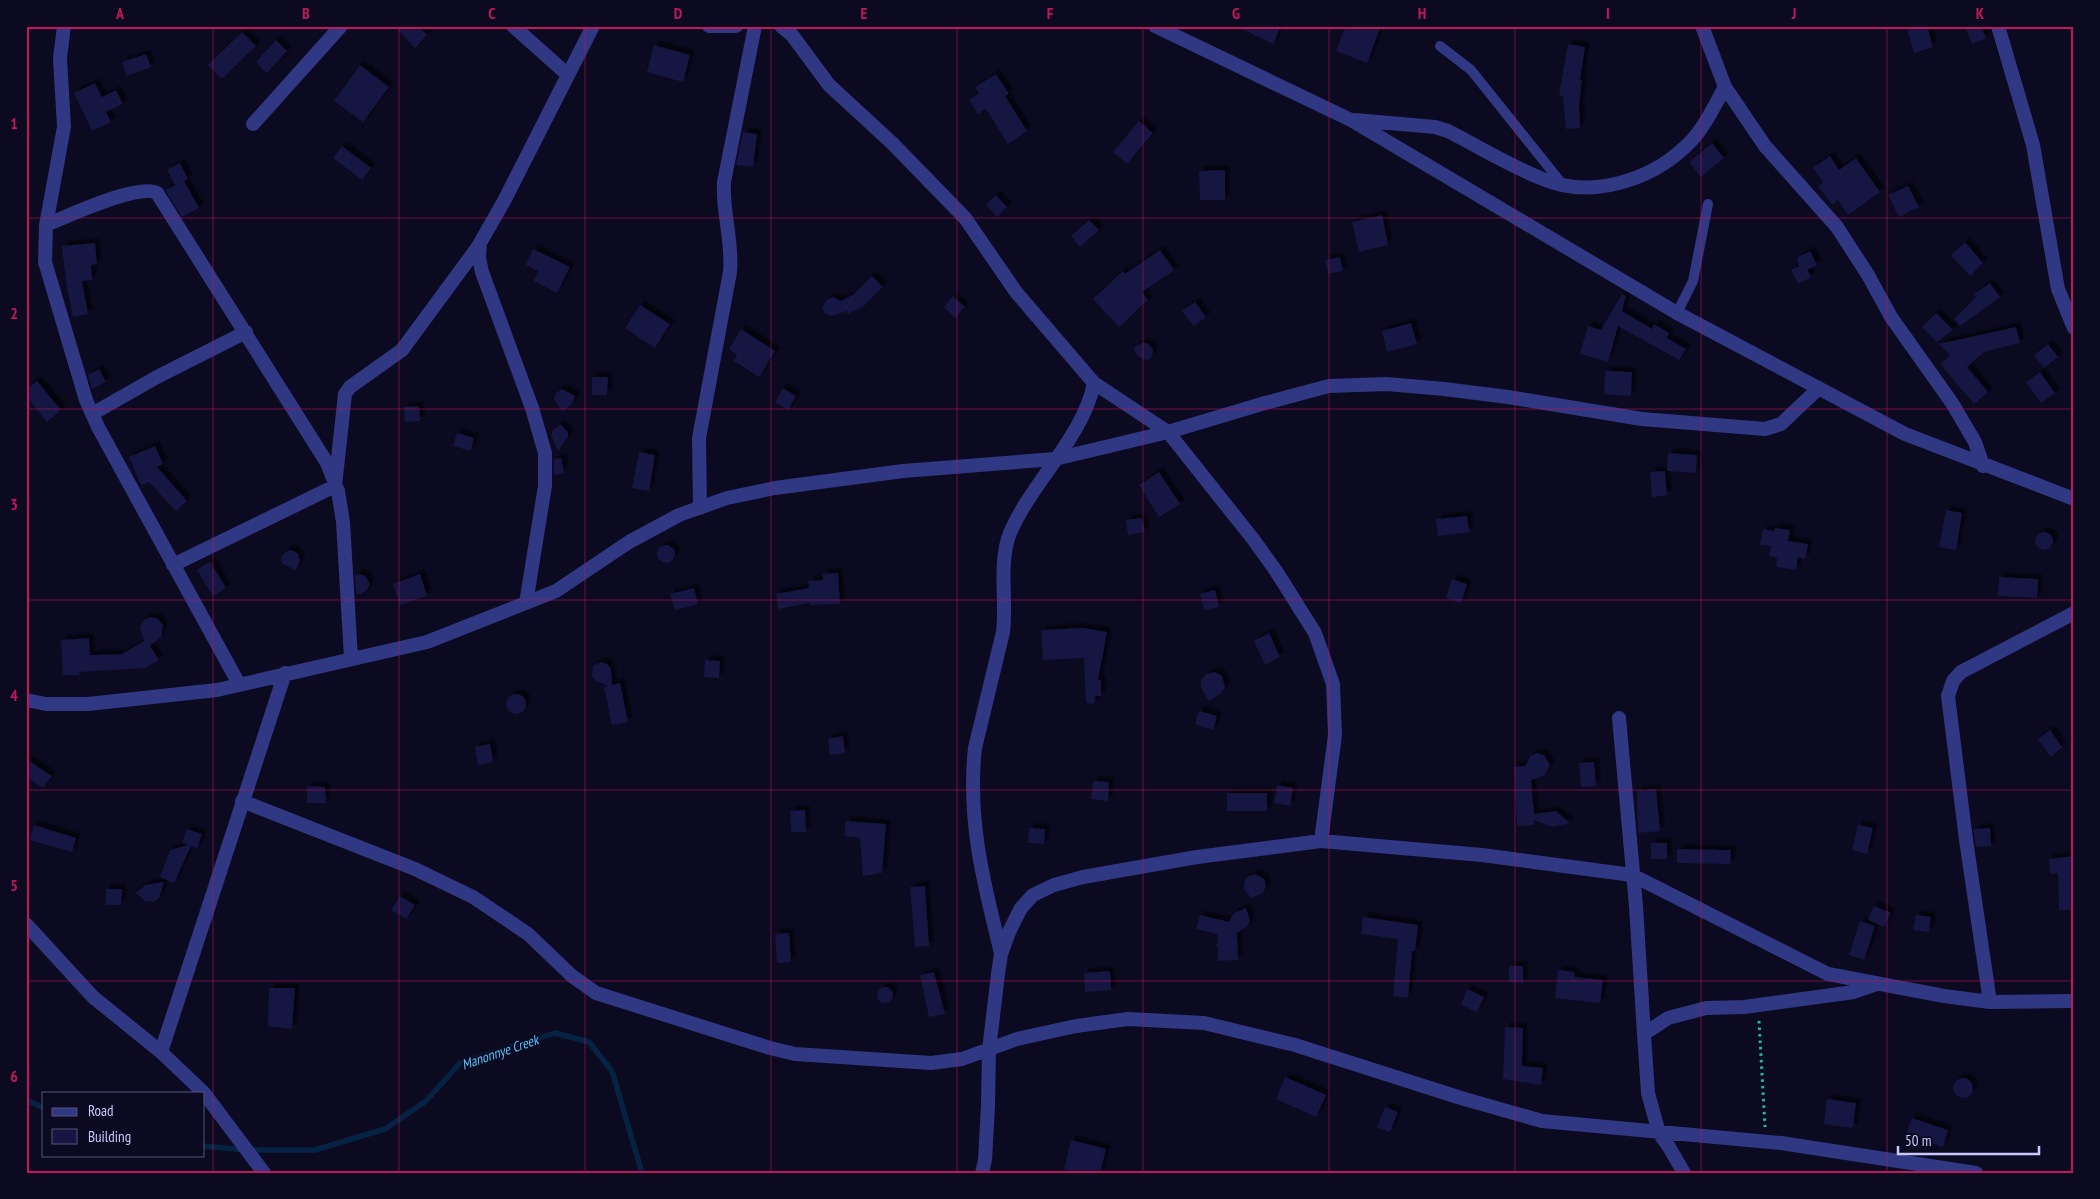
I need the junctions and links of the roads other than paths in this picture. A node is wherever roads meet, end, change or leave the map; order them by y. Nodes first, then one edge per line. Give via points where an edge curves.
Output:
1 (64, 26) edge
2 (341, 26) edge
3 (513, 26) edge
4 (593, 26) edge
5 (709, 26) edge
6 (736, 26) edge
7 (755, 26) edge
8 (781, 26) edge
9 (1155, 26) edge
10 (1702, 26) edge
11 (1998, 26) edge
12 (1440, 46) dead end
13 (568, 75) junction
14 (1725, 87) junction
15 (1351, 120) junction
16 (253, 124) dead end
17 (1563, 185) junction
18 (1708, 204) dead end
19 (46, 225) junction
20 (480, 244) junction
21 (1677, 313) junction
22 (2074, 328) edge
23 (246, 332) junction
24 (1094, 383) junction
25 (1819, 388) junction
26 (92, 414) junction
27 (1168, 432) junction
28 (1055, 459) junction
29 (1984, 466) junction
30 (335, 486) junction
31 (2074, 500) edge
32 (700, 508) junction
33 (173, 565) junction
34 (526, 603) junction
35 (2074, 613) edge
36 (350, 658) junction
37 (285, 673) junction
38 (239, 684) junction
39 (26, 700) edge
40 (1619, 718) dead end
41 (242, 801) junction
42 (1321, 841) junction
43 (1632, 875) junction
44 (26, 924) edge
45 (1001, 954) junction
46 (1879, 983) junction
47 (2074, 1001) edge
48 (1990, 1002) junction
49 (1644, 1034) junction
50 (989, 1050) junction
51 (161, 1052) junction
52 (203, 1092) edge
53 (205, 1094) edge
54 (1659, 1133) junction
55 (264, 1173) edge
56 (982, 1173) edge
57 (1684, 1173) edge
58 (1976, 1173) edge

1 - 19 street via 60,58 64,127
2 - 16 street
3 - 13 street
4 - 13 street
5 - 6 street
7 - 32 street via 722,199 731,266 699,438
8 - 24 street via 829,85 892,143 965,218 1016,292
9 - 15 street
10 - 14 street
11 - 22 street via 2033,145 2058,289
12 - 17 lane via 1471,70
13 - 20 street
14 - 17 street via 1700,130 1684,148 1658,167 1624,183
14 - 29 street via 1765,146 1837,227 1891,317 1952,403 1975,442
15 - 17 street via 1418,125 1448,131 1544,180
15 - 21 street
18 - 21 lane via 1693,281
19 - 23 street via 129,193 151,190 157,193
19 - 26 street via 45,262
20 - 30 street via 402,350 345,394
20 - 34 street via 482,272 532,408 545,453 545,486
21 - 25 street
23 - 26 street
23 - 30 street via 326,463
24 - 27 street
24 - 28 street via 1088,405
25 - 27 street via 1781,424 1765,429 1642,419 1508,397 1387,384 1329,386
25 - 29 street via 1905,434
26 - 33 street
27 - 28 street
27 - 42 street via 1253,539 1315,632 1333,684 1335,735
28 - 32 street via 903,471 784,487 728,498
28 - 45 street via 1009,535 1004,562 1003,632 974,757 977,849
29 - 31 street
30 - 33 street
30 - 36 street via 343,522
32 - 34 street via 679,515 629,542 556,590
33 - 38 street
34 - 36 street via 428,642
35 - 48 street via 1961,672 1953,681 1948,696
36 - 37 street
37 - 38 street
37 - 41 street
38 - 39 street via 161,698 88,704 46,704
40 - 43 street
41 - 50 street via 415,869 473,897 528,934 572,976 596,993 795,1054 931,1063 962,1059
41 - 51 street
42 - 43 street via 1482,855
42 - 45 street via 1197,857 1054,885 1033,895 1021,908
43 - 46 street via 1828,974
43 - 49 street
44 - 51 street via 93,998
45 - 50 street
46 - 48 street
46 - 49 street via 1854,992 1758,1005 1706,1008 1668,1018
47 - 48 street
49 - 54 street via 1648,1093
50 - 54 street via 1017,1039 1128,1019 1204,1023 1295,1045 1542,1121
50 - 56 street
51 - 52 street
53 - 55 street
54 - 57 street
54 - 58 street via 1765,1141

